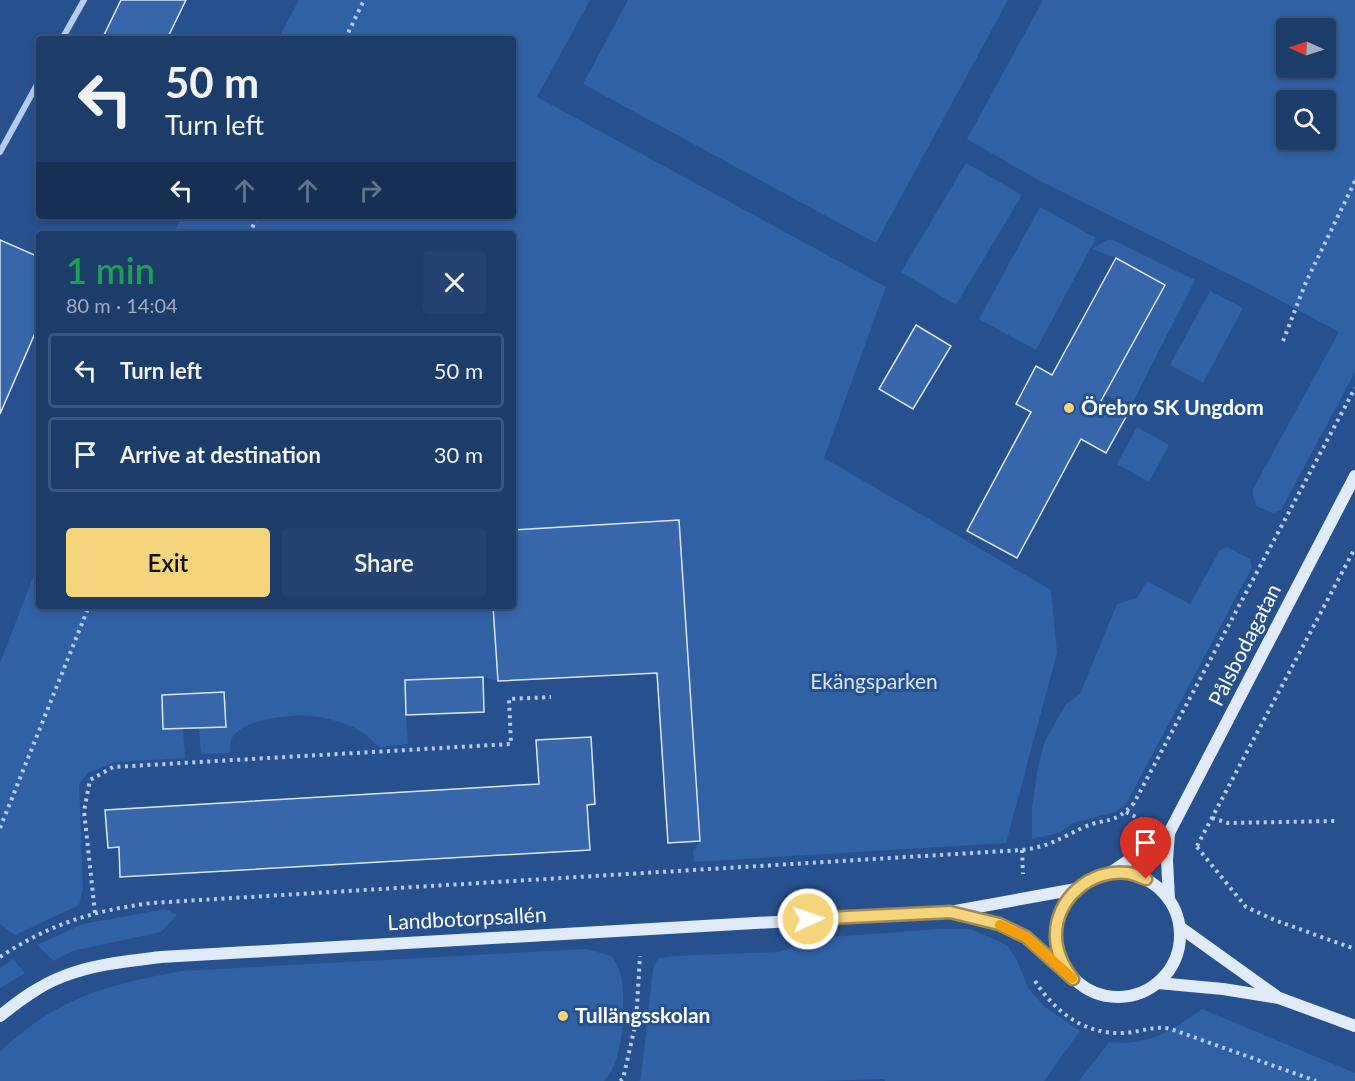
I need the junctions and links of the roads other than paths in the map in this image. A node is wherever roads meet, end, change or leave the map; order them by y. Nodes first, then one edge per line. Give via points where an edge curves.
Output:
1 (84, 0) edge
2 (64, 36) edge
3 (36, 86) edge
4 (0, 151) edge
5 (1355, 476) edge
6 (1169, 833) junction
7 (1110, 873) junction
8 (1076, 889) junction
9 (1169, 899) junction
10 (950, 912) junction
11 (1181, 928) junction
12 (1073, 979) junction
13 (1158, 983) junction
14 (1279, 998) junction
15 (0, 1016) edge
16 (1355, 1026) edge

1 - 2 street
3 - 4 street
5 - 6 street, Pålsbodagatan
6 - 7 street, Pålsbodagatan
6 - 9 street, Pålsbodagatan
7 - 8 street
7 - 9 street via 1146,879
8 - 10 street, Landbotorpsallén
8 - 12 street via 1057,921 1056,936 1058,952
9 - 11 street
10 - 12 street, Landbotorpsallén via 999,924 1026,937
10 - 15 street, Landbotorpsallén via 161,957 117,962 64,975 28,994
11 - 13 street via 1176,958
11 - 14 street
12 - 13 street via 1100,995 1118,998 1145,992
13 - 14 street
14 - 16 street

